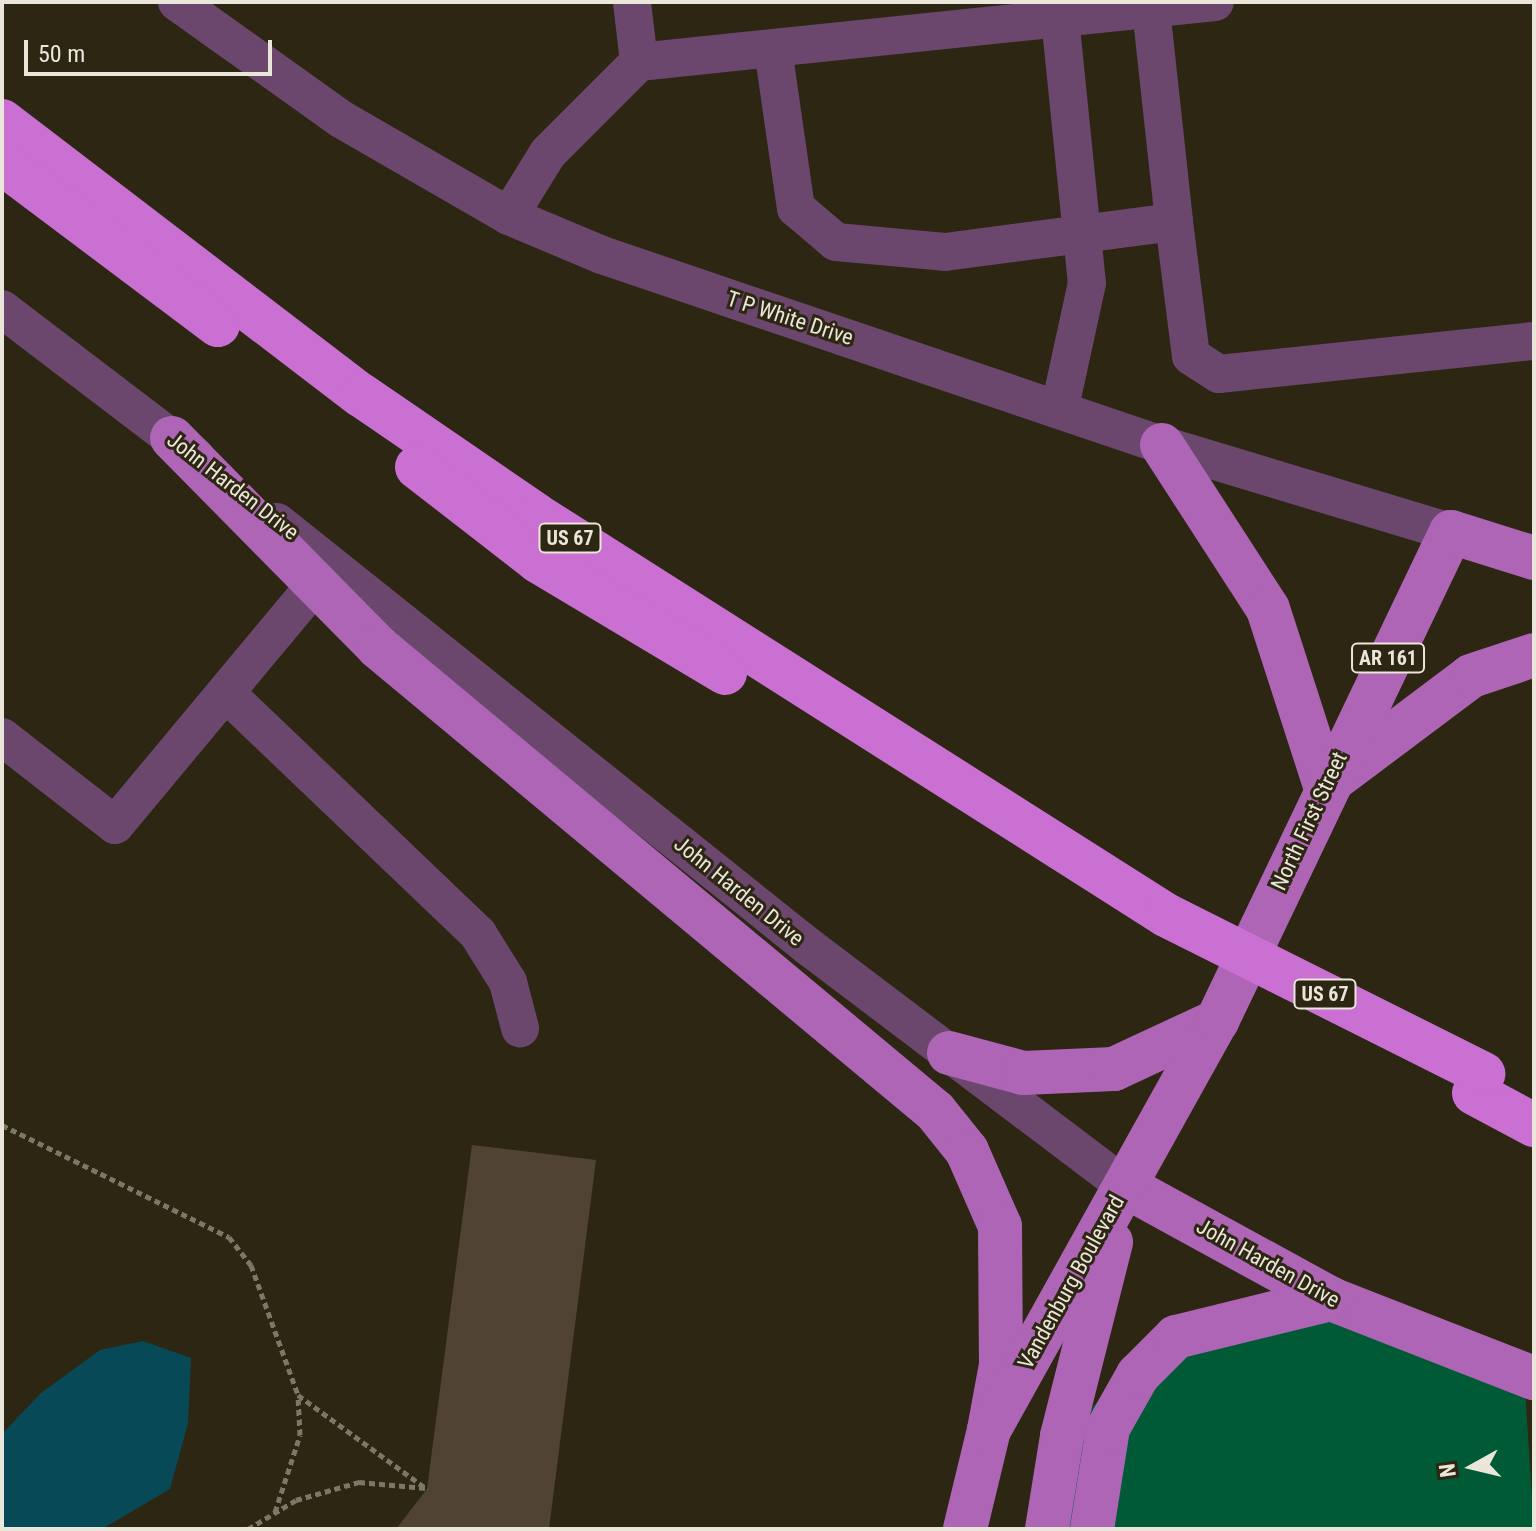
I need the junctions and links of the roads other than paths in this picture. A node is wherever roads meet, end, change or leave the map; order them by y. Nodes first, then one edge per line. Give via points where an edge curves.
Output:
1 (632, 2) edge
2 (1215, 2) edge
3 (191, 6) edge
4 (1151, 9) junction
5 (1060, 18) junction
6 (773, 49) junction
7 (639, 62) junction
8 (2, 121) edge
9 (2, 163) edge
10 (509, 216) junction
11 (1174, 222) junction
12 (1082, 234) junction
13 (2, 309) edge
14 (1534, 341) edge
15 (1060, 407) junction
16 (172, 438) junction
17 (1162, 445) junction
18 (1451, 532) junction
19 (1534, 558) edge
20 (316, 584) junction
21 (1534, 655) edge
22 (226, 693) junction
23 (2, 737) edge
24 (1325, 785) junction
25 (1162, 925) junction
26 (1217, 1021) junction
27 (520, 1028) dead end
28 (949, 1053) junction
29 (1478, 1083) junction
30 (1534, 1099) edge
31 (1534, 1125) edge
32 (1125, 1186) junction
33 (1331, 1299) junction
34 (1534, 1378) edge
35 (989, 1430) junction
36 (965, 1529) edge
37 (1047, 1529) edge
38 (1092, 1529) edge

1 - 7 street
2 - 4 street
3 - 10 street, T P White Drive via 341,119
4 - 5 street
4 - 11 street
5 - 6 street
5 - 12 street
6 - 7 street
6 - 12 street via 796,208 836,242 945,252
7 - 10 street via 548,153
8 - 25 highway, US 67 via 361,395
9 - 25 highway, US 67 via 538,561
10 - 15 street, T P White Drive via 684,283
11 - 12 street
11 - 14 street via 1191,356 1219,374
12 - 15 street via 1087,283
13 - 16 street, John Harden Drive
15 - 17 street, T P White Drive
16 - 20 main road
16 - 28 street, John Harden Drive
17 - 18 street, T P White Drive
17 - 24 main road via 1268,609
18 - 19 main road
18 - 24 main road, North First Street / AR 161
20 - 22 street
20 - 35 main road via 378,647 935,1111 967,1151 1000,1226 1001,1365
21 - 24 main road via 1471,676
22 - 23 street via 115,825
22 - 27 street via 478,934 508,982
24 - 26 main road, North First Street / AR 161
25 - 29 highway, US 67
26 - 28 main road via 1114,1069 1023,1073
26 - 32 main road, North First Street / AR 161
28 - 32 street, John Harden Drive
29 - 30 highway, US 67
29 - 31 highway, US 67
32 - 33 main road, John Harden Drive
32 - 35 main road, Vandenburg Boulevard
32 - 37 main road, Vandenburg Boulevard via 1062,1436
33 - 34 main road, John Harden Drive
33 - 38 main road via 1176,1337 1138,1375 1108,1428
35 - 36 main road, Vandenburg Boulevard

